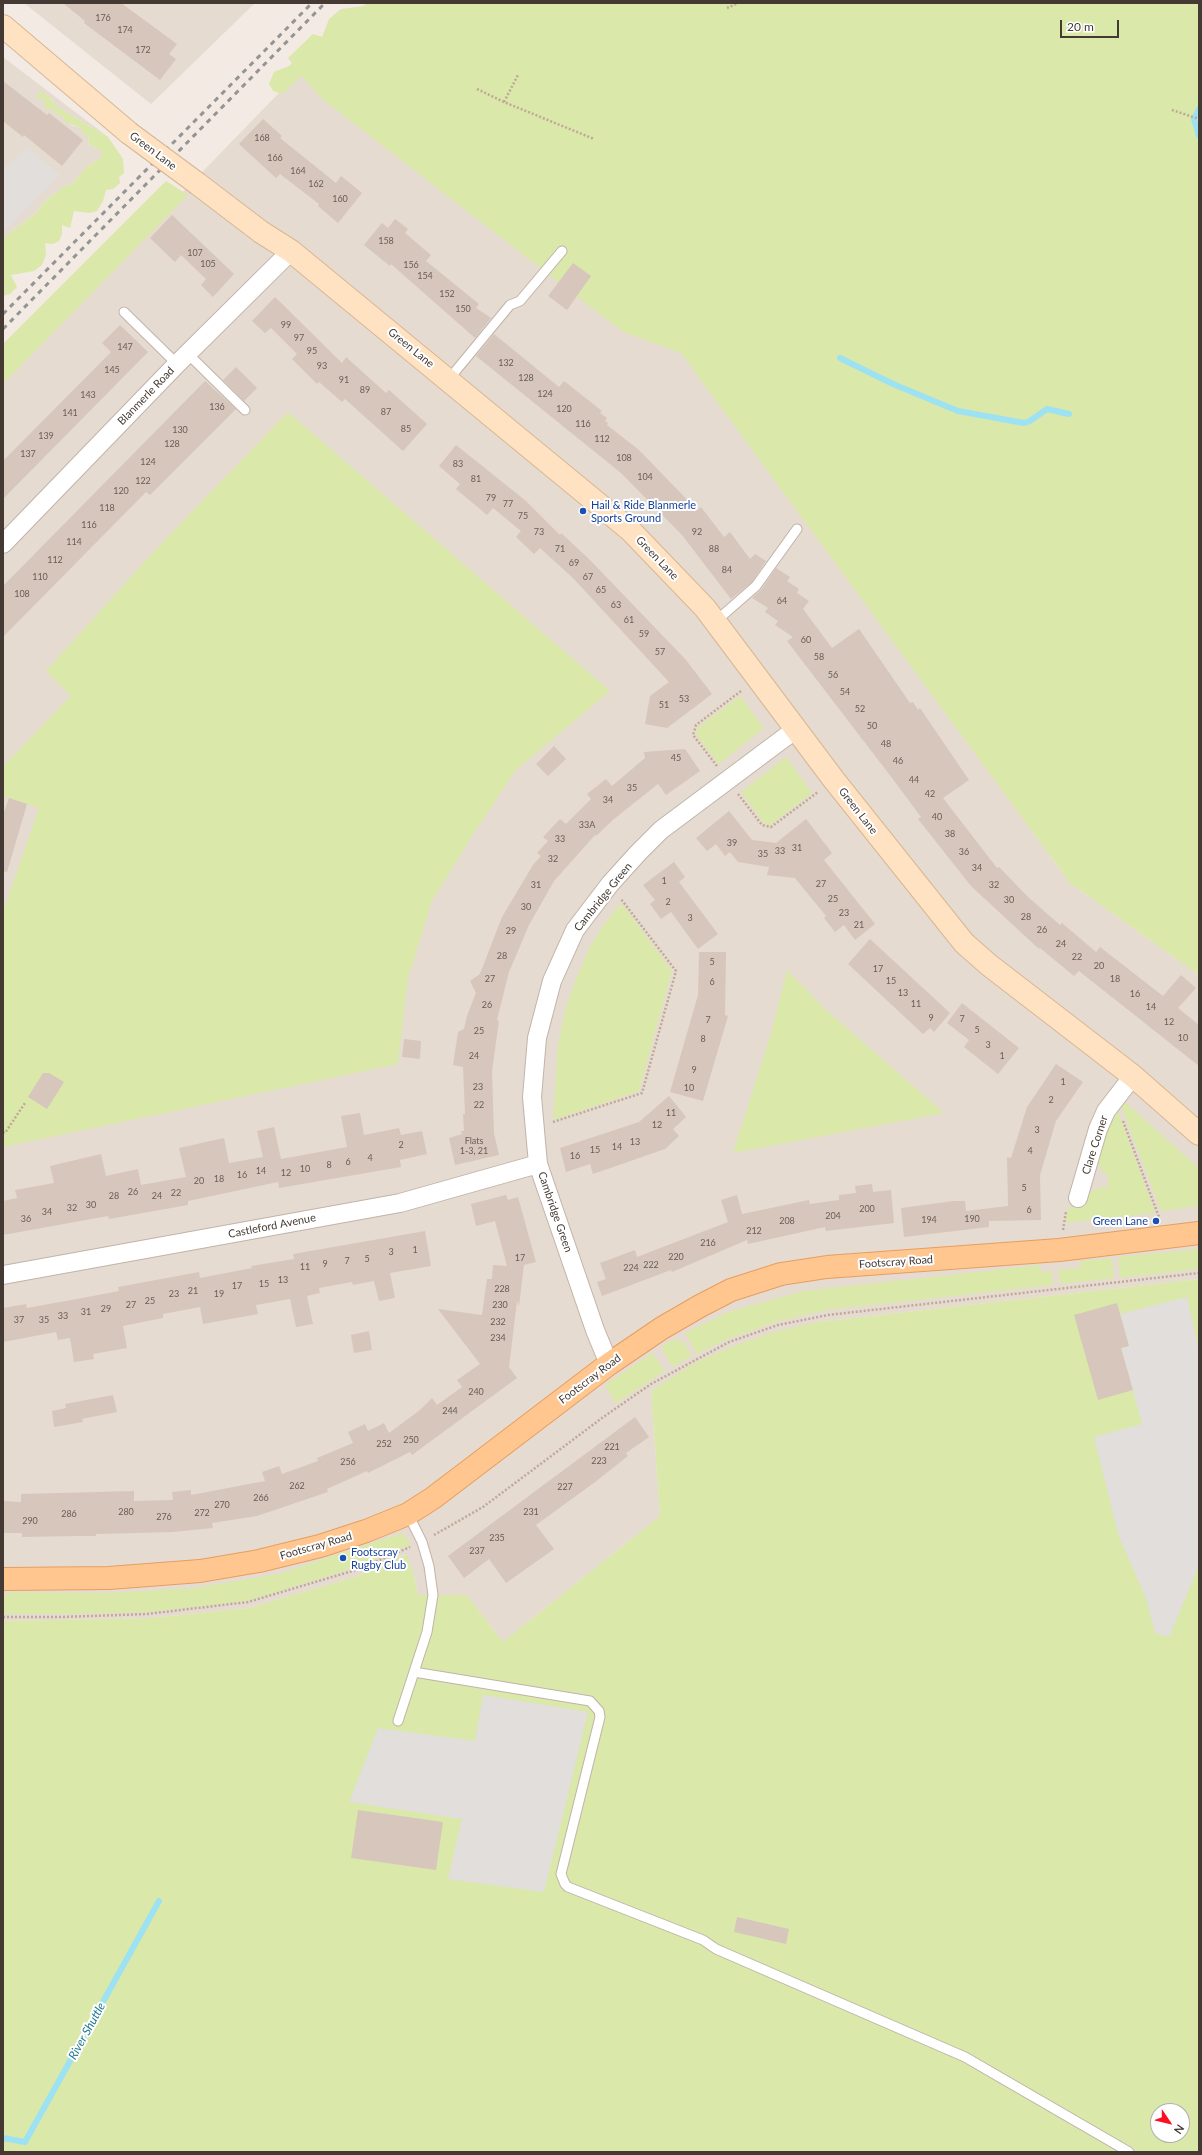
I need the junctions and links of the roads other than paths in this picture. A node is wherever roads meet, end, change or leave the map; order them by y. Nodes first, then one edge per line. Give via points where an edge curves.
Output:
1 (3, 26) edge
2 (291, 251) junction
3 (562, 251) dead end
4 (124, 312) dead end
5 (182, 359) junction
6 (449, 379) junction
7 (246, 410) dead end
8 (797, 529) dead end
9 (3, 544) edge
10 (716, 621) junction
11 (796, 729) junction
12 (1133, 1076) junction
13 (1199, 1134) edge
14 (538, 1164) junction
15 (1078, 1198) road end
16 (1199, 1233) edge
17 (3, 1275) edge
18 (609, 1364) junction
19 (408, 1514) junction
20 (3, 1579) edge
21 (414, 1672) junction
22 (398, 1721) dead end
23 (1130, 2152) edge

1 - 2 main road, Green Lane, bridge via 129,133 261,232
2 - 5 street, Blanmerle Road
2 - 6 main road, Green Lane
3 - 6 lane via 520,301 510,305
4 - 5 lane
5 - 7 lane
5 - 9 street, Blanmerle Road
6 - 10 main road, Green Lane via 630,530
8 - 10 lane via 756,586
10 - 11 main road, Green Lane
11 - 12 main road, Green Lane via 964,942 989,966
11 - 14 street, Cambridge Green via 661,830 610,884 575,930 552,981 536,1038 532,1098
12 - 13 main road, Green Lane
12 - 15 street, Clare Corner via 1115,1098 1098,1129
14 - 17 street, Castleford Avenue via 400,1203
14 - 18 street, Cambridge Green
16 - 18 main road, Footscray Road via 1059,1250 827,1267 781,1274 731,1290 700,1306
18 - 19 main road, Footscray Road via 433,1498
19 - 20 main road, Footscray Road via 366,1531 259,1561 200,1571 109,1578
19 - 21 lane via 422,1542 433,1595 427,1632
21 - 22 lane
21 - 23 lane via 590,1701 599,1710 600,1717 562,1874 568,1887 703,1940 716,1949 959,2054

